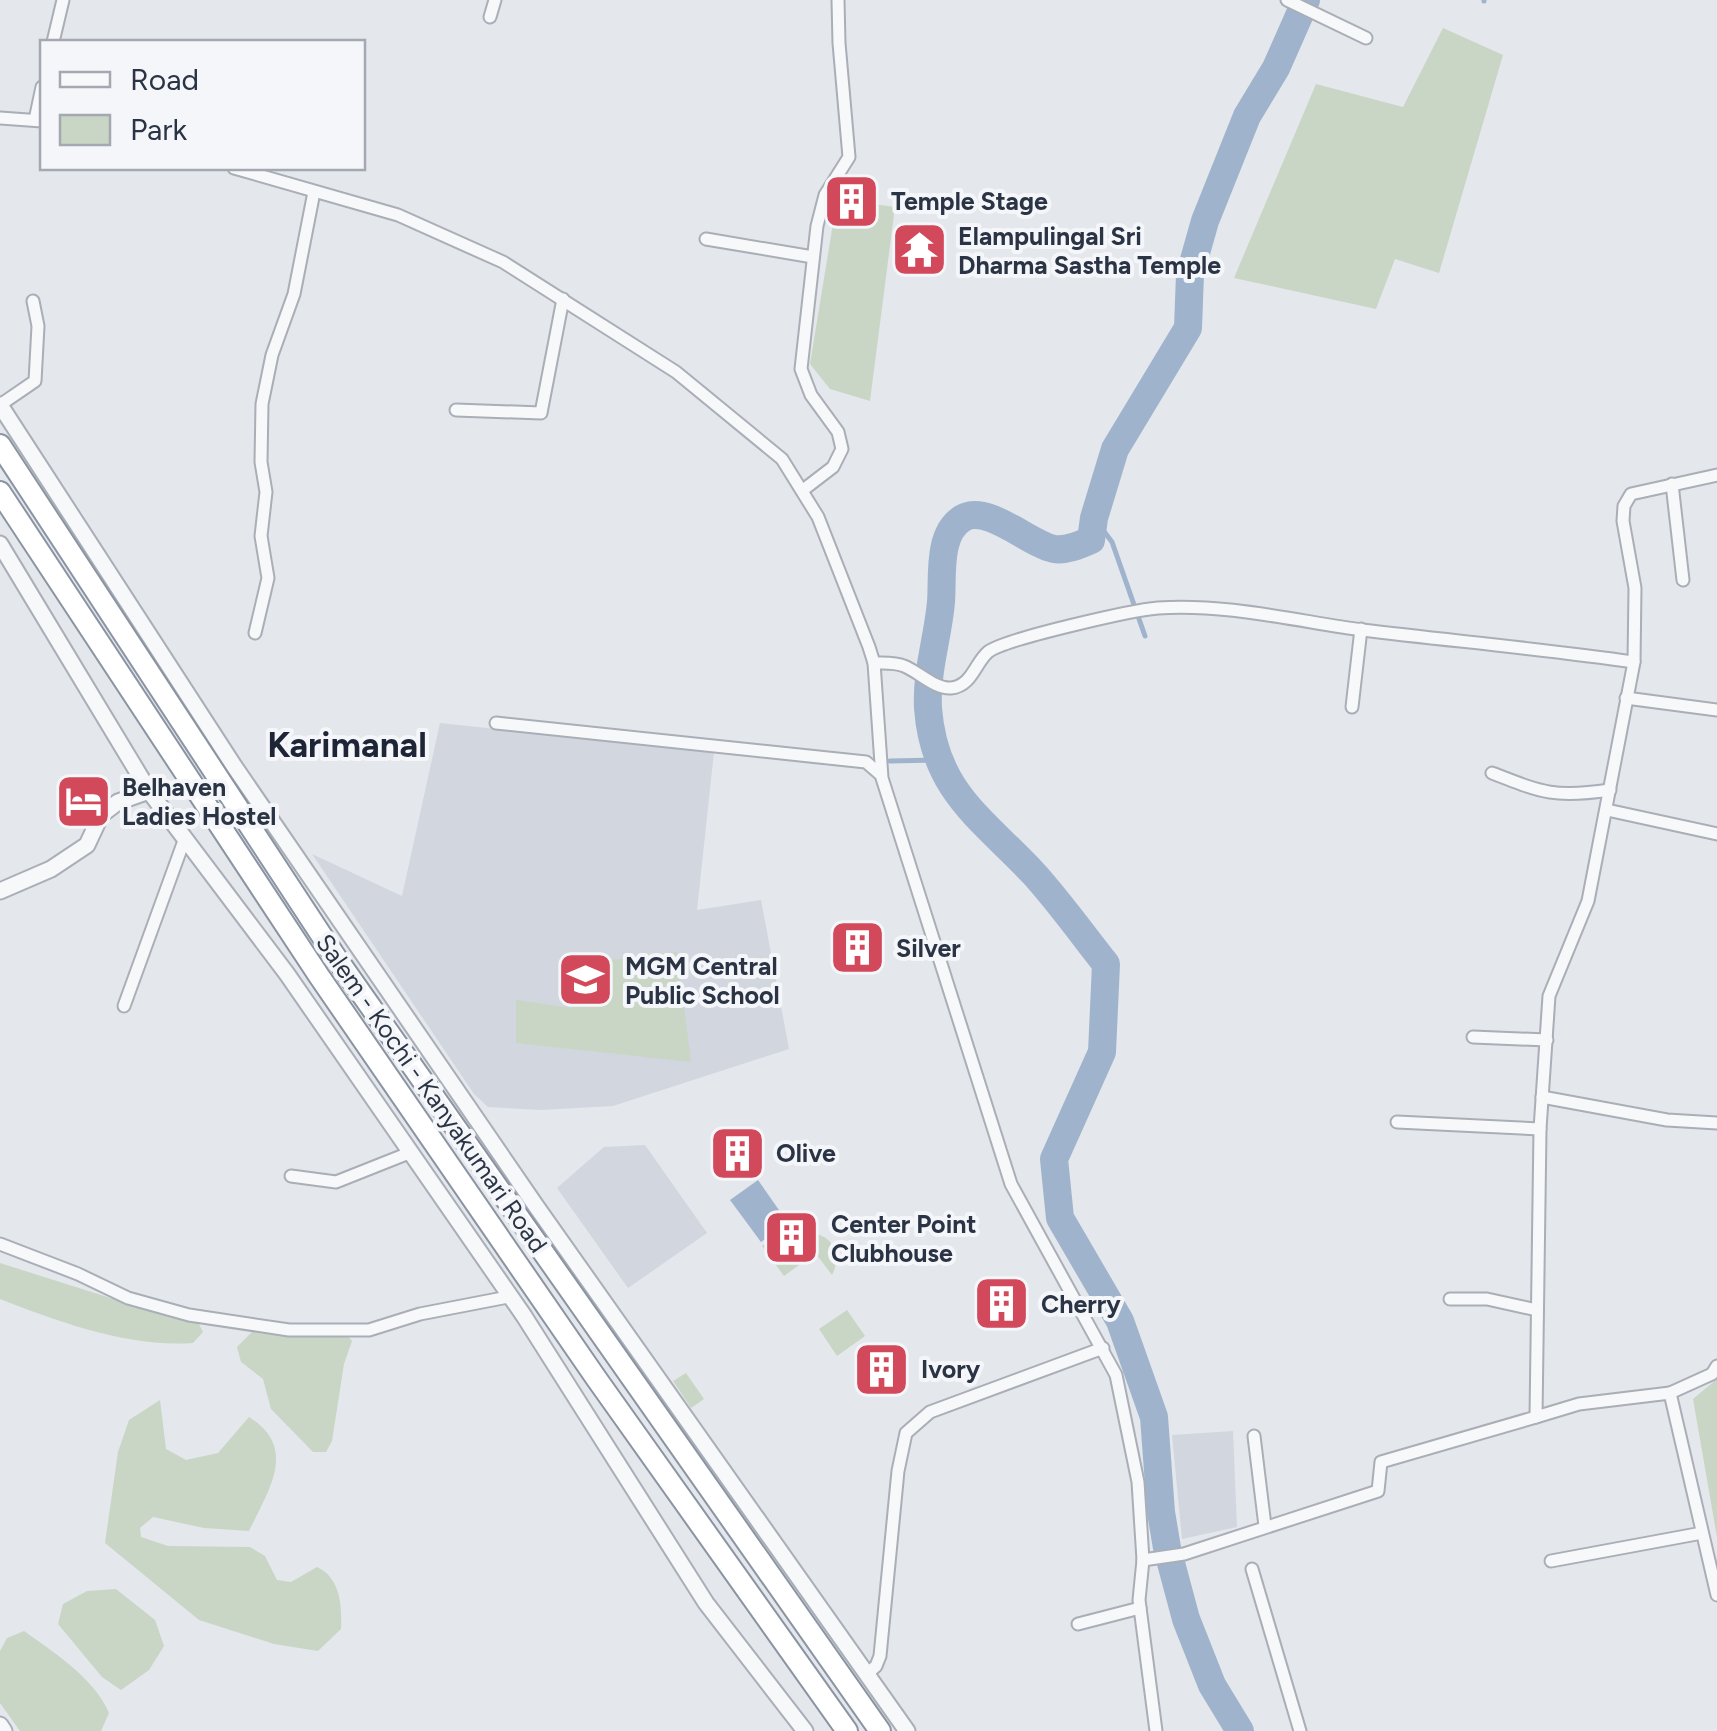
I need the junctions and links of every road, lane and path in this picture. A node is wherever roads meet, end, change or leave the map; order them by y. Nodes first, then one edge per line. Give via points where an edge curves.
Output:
1 (62, 0) edge
2 (494, 0) edge
3 (838, 0) edge
4 (1287, 0) edge
5 (490, 16) dead end
6 (1366, 38) dead end
7 (53, 40) edge
8 (0, 118) edge
9 (39, 121) edge
10 (241, 170) edge
11 (314, 192) junction
12 (706, 239) dead end
13 (813, 257) junction
14 (563, 299) junction
15 (33, 302) dead end
16 (0, 405) edge
17 (456, 410) dead end
18 (0, 445) edge
19 (1717, 475) edge
20 (1672, 484) junction
21 (803, 490) junction
22 (0, 492) edge
23 (0, 544) edge
24 (6, 566) edge
25 (1684, 580) dead end
26 (1361, 630) junction
27 (255, 633) dead end
28 (1634, 662) junction
29 (874, 663) junction
30 (1626, 698) junction
31 (1352, 706) dead end
32 (1717, 710) edge
33 (496, 724) dead end
34 (1492, 773) dead end
35 (882, 778) junction
36 (1610, 790) junction
37 (149, 791) junction
38 (1607, 810) junction
39 (1717, 834) edge
40 (185, 838) junction
41 (0, 890) edge
42 (124, 1006) dead end
43 (1473, 1037) dead end
44 (1547, 1040) junction
45 (1542, 1097) junction
46 (1397, 1122) dead end
47 (1717, 1123) edge
48 (1540, 1129) junction
49 (409, 1153) junction
50 (290, 1176) dead end
51 (0, 1244) edge
52 (508, 1297) junction
53 (1450, 1299) dead end
54 (1537, 1310) junction
55 (1103, 1348) junction
56 (1717, 1366) edge
57 (1670, 1393) junction
58 (1536, 1417) junction
59 (1254, 1436) dead end
60 (1265, 1526) junction
61 (1702, 1532) junction
62 (1148, 1559) junction
63 (1551, 1560) dead end
64 (1252, 1570) dead end
65 (1717, 1595) edge
66 (1140, 1608) junction
67 (1078, 1624) dead end
68 (868, 1673) junction
69 (805, 1731) edge
70 (846, 1731) edge
71 (880, 1731) edge
72 (907, 1731) edge
73 (1156, 1731) edge
74 (1300, 1731) edge

1 - 7 street
2 - 5 street
3 - 13 street via 849,158 825,195
4 - 6 street
8 - 9 street
10 - 11 street
11 - 14 street via 398,215 503,262
11 - 27 street via 262,404 261,536 268,578
12 - 13 street
13 - 21 street via 801,370 842,449 833,468
14 - 17 street via 542,413
14 - 21 street via 676,372 782,459
15 - 16 street via 35,381
16 - 68 street via 418,1036
18 - 71 highway, Salem - Kochi - Kanyakumari Road via 338,959
19 - 20 street
20 - 25 street
20 - 28 street via 1631,494 1624,506
21 - 29 street
22 - 70 highway, Salem - Kochi - Kanyakumari Road via 319,976
23 - 24 street
24 - 37 street
26 - 28 street
26 - 29 street via 1266,614 1157,608 1028,636 988,652 956,688 900,664
26 - 31 street
28 - 30 street
29 - 35 street
30 - 32 street
30 - 36 street
33 - 35 street via 866,762
34 - 36 street via 1567,796
35 - 55 street via 1012,1184
36 - 38 street
37 - 40 street
37 - 41 street via 102,815 86,845
38 - 39 street
38 - 44 street via 1588,900 1549,996
40 - 42 street
40 - 49 street
43 - 44 street
44 - 45 street
45 - 47 street
45 - 48 street
46 - 48 street
48 - 54 street
49 - 50 street via 336,1182
49 - 52 street
51 - 52 street via 128,1298 289,1330 369,1330
52 - 69 street via 706,1602
53 - 54 street
54 - 58 street
55 - 62 street via 1130,1433
55 - 68 street via 930,1412 906,1433 880,1656
56 - 57 street
57 - 58 street via 1579,1404
57 - 61 street
58 - 60 street via 1381,1462 1378,1491
59 - 60 street
60 - 62 street
61 - 63 street
61 - 65 street
62 - 66 street
64 - 74 street
66 - 67 street
66 - 73 street
68 - 72 street

